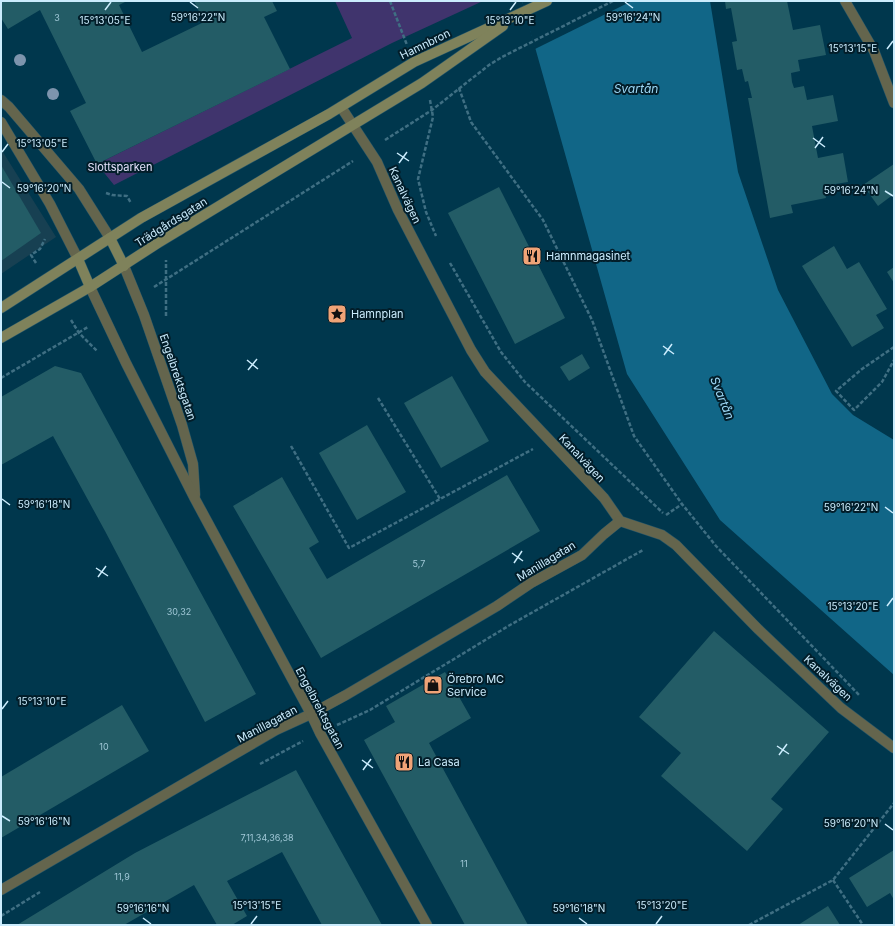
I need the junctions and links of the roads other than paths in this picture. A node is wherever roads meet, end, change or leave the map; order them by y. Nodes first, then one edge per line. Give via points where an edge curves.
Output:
1 (547, 1) edge
2 (845, 1) edge
3 (524, 12) junction
4 (1, 100) edge
5 (894, 103) edge
6 (341, 107) junction
7 (1, 122) edge
8 (353, 126) junction
9 (110, 238) junction
10 (78, 259) junction
11 (124, 266) junction
12 (90, 287) junction
13 (1, 308) edge
14 (1, 338) edge
15 (195, 500) junction
16 (620, 521) junction
17 (311, 714) junction
18 (894, 748) edge
19 (1, 890) edge
20 (427, 925) edge

1 - 3 main road, Hamnbron
2 - 5 street via 874,51
3 - 6 main road, Hamnbron via 414,62
3 - 8 main road, Hamnbron via 422,83
4 - 9 street via 79,189
6 - 8 street, Kanalvägen
6 - 9 main road, Trädgårdsgatan via 162,206
7 - 10 street via 50,204
8 - 11 main road, Trädgårdsgatan
8 - 16 street, Kanalvägen via 377,162 398,210 485,372 604,498
9 - 10 main road, Trädgårdsgatan
9 - 11 main road
10 - 12 main road
10 - 13 main road, Trädgårdsgatan
11 - 12 main road, Trädgårdsgatan
11 - 15 street, Engelbrektsgatan via 182,425 193,464
12 - 14 main road, Trädgårdsgatan
12 - 15 street, Engelbrektsgatan
15 - 17 street, Engelbrektsgatan
16 - 17 street, Manillagatan via 582,555
16 - 18 street, Kanalvägen via 662,535 676,545 758,629 841,708
17 - 19 street, Manillagatan via 276,730
17 - 20 street, Engelbrektsgatan

